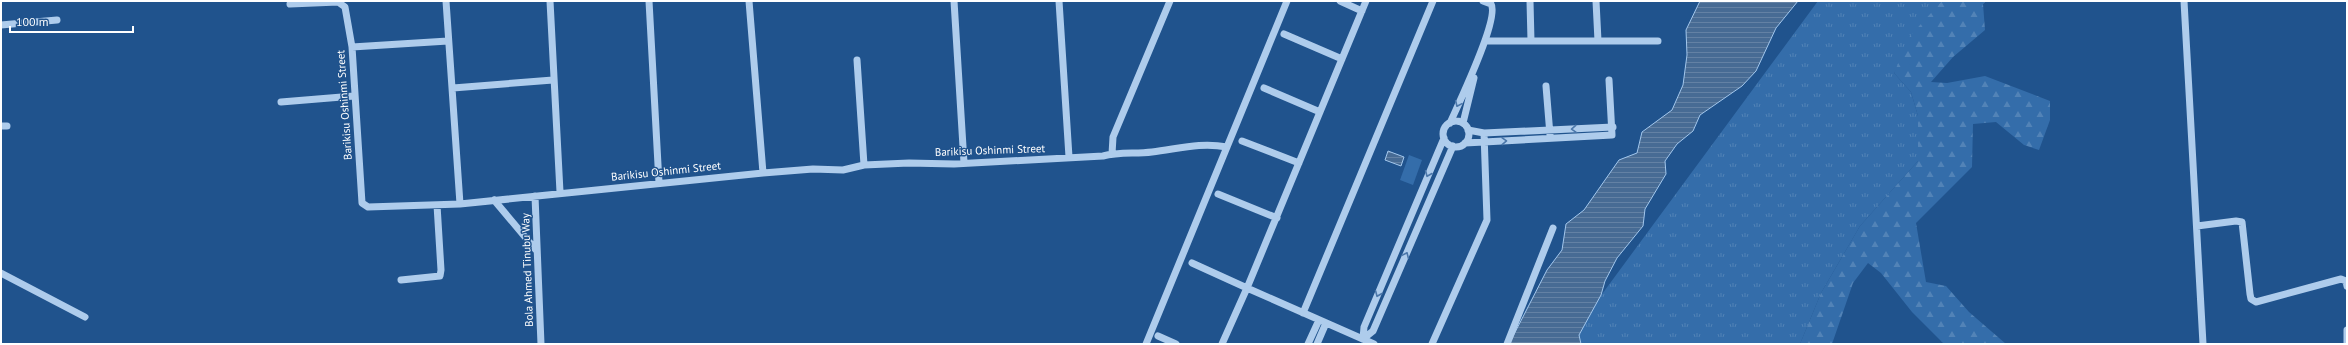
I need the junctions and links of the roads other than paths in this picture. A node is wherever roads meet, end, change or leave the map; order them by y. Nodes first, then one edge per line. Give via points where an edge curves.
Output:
1 (446, 1) edge
2 (550, 1) edge
3 (649, 1) edge
4 (749, 1) edge
5 (954, 1) edge
6 (1058, 1) edge
7 (1170, 1) edge
8 (1287, 1) edge
9 (1340, 1) edge
10 (1366, 1) edge
11 (1433, 1) edge
12 (1483, 1) edge
13 (1530, 1) edge
14 (1596, 1) edge
15 (2184, 1) edge
16 (290, 4) dead end
17 (1362, 11) junction
18 (57, 20) dead end
19 (1, 25) edge
20 (1284, 34) dead end
21 (448, 41) junction
22 (1485, 41) junction
23 (1531, 41) junction
24 (1598, 41) junction
25 (1658, 41) dead end
26 (352, 47) junction
27 (1342, 59) junction
28 (857, 60) dead end
29 (1478, 60) junction
30 (553, 80) junction
31 (1609, 80) dead end
32 (1546, 86) dead end
33 (453, 88) junction
34 (1264, 88) dead end
35 (354, 96) junction
36 (281, 102) dead end
37 (1320, 112) junction
38 (1450, 123) junction
39 (1462, 123) junction
40 (1613, 127) junction
41 (1468, 130) junction
42 (1549, 130) junction
43 (1484, 133) junction
44 (1444, 138) junction
45 (1550, 140) junction
46 (1242, 141) dead end
47 (1484, 142) junction
48 (1465, 143) junction
49 (1453, 146) junction
50 (1227, 147) junction
51 (1112, 154) junction
52 (1069, 157) junction
53 (964, 163) junction
54 (1299, 163) junction
55 (864, 165) junction
56 (763, 173) junction
57 (659, 183) junction
58 (560, 192) junction
59 (1218, 194) dead end
60 (535, 196) junction
61 (494, 200) junction
62 (460, 204) junction
63 (437, 205) junction
64 (1277, 218) junction
65 (2197, 226) junction
66 (1553, 228) dead end
67 (536, 250) junction
68 (1192, 264) dead end
69 (1, 273) edge
70 (401, 280) dead end
71 (2347, 286) edge
72 (1248, 288) junction
73 (1303, 313) junction
74 (85, 317) dead end
75 (1319, 320) junction
76 (1326, 323) junction
77 (2347, 330) edge
78 (1158, 336) dead end
79 (1363, 339) junction
80 (2347, 343) edge
81 (541, 344) edge
82 (1146, 344) edge
83 (1176, 344) edge
84 (1222, 344) edge
85 (1308, 344) edge
86 (1317, 344) edge
87 (1374, 344) edge
88 (1432, 344) edge
89 (1507, 344) edge
90 (2203, 344) edge

1 - 21 street
2 - 30 street
3 - 57 street
4 - 56 street
5 - 53 street
6 - 52 street
7 - 51 street via 1113,137
8 - 50 street
9 - 17 street
10 - 17 street
11 - 73 street
12 - 22 street via 1491,4 1493,10
13 - 23 street
14 - 24 street
15 - 65 street
16 - 26 street, Barikisu Oshinmi Street via 338,2 343,5
17 - 27 street
18 - 19 street
20 - 27 street
21 - 26 street
21 - 33 street
22 - 23 street
22 - 29 street
23 - 24 street
24 - 25 street
26 - 35 street, Barikisu Oshinmi Street
27 - 37 street
28 - 55 street
29 -> 38 street
29 - 39 street
30 - 33 street
30 - 58 street
31 - 40 street
32 - 42 street
33 - 62 street
34 - 37 street
35 - 36 street
35 - 63 street, Barikisu Oshinmi Street via 364,206
37 - 54 street
38 - 39 street
38 - 44 street via 1444,129
39 - 41 street
40 -> 42 street
40 - 45 street via 1612,135
41 - 43 street
41 - 48 street
42 - 43 street
42 - 45 street
43 - 47 street
44 - 49 street
44 -> 79 street via 1364,327
47 -> 45 street
46 - 54 street
47 - 48 street
47 - 88 street via 1487,220
48 - 49 street
79 -> 49 street via 1373,331
50 - 51 street, Barikisu Oshinmi Street via 1198,145 1152,152
50 - 82 street
51 - 52 street, Barikisu Oshinmi Street
52 - 53 street, Barikisu Oshinmi Street
53 - 55 street, Barikisu Oshinmi Street
54 - 64 street
55 - 56 street, Barikisu Oshinmi Street via 843,170 813,169
56 - 57 street, Barikisu Oshinmi Street
57 - 58 street, Barikisu Oshinmi Street
58 - 60 street, Barikisu Oshinmi Street
59 - 64 street
60 - 61 street, Barikisu Oshinmi Street
60 - 67 street, Bola Ahmed Tinubu Way
61 - 62 street, Barikisu Oshinmi Street
61 - 67 street
62 - 63 street, Barikisu Oshinmi Street
63 - 70 street via 440,276
64 - 72 street
65 - 71 street via 2242,222 2250,296 2256,302 2341,279 2346,281
65 - 90 street
66 - 89 street
67 - 81 street, Bola Ahmed Tinubu Way
68 - 72 street
69 - 74 street
72 - 73 street
72 - 84 street
73 - 75 street
75 - 76 street
75 - 85 street
76 - 79 street
76 - 86 street
77 - 80 street
78 - 83 street
79 - 87 street

